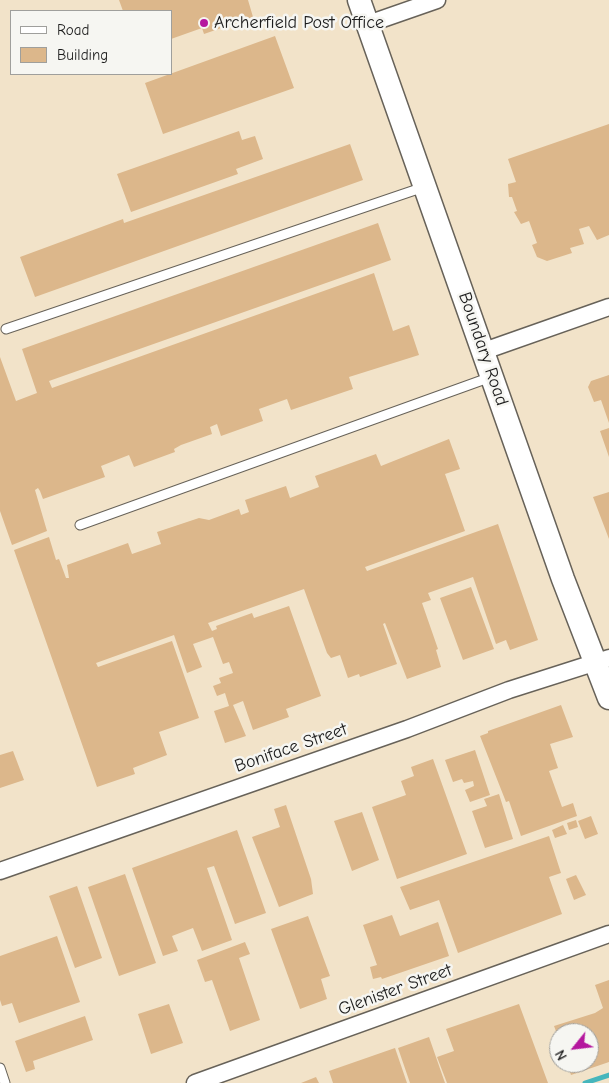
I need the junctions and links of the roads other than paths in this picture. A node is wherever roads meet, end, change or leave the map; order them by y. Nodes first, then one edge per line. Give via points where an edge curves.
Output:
1 (359, 0) edge
2 (437, 0) edge
3 (368, 24) junction
4 (426, 186) junction
5 (609, 307) edge
6 (6, 329) dead end
7 (484, 351) junction
8 (493, 376) junction
9 (80, 525) dead end
10 (602, 660) edge
11 (609, 698) edge
12 (0, 871) edge
13 (609, 934) edge
14 (0, 1068) edge
15 (5, 1083) edge
16 (195, 1083) edge

1 - 3 main road, Boundary Road
2 - 3 street
3 - 4 main road, Boundary Road
4 - 6 lane
4 - 7 main road, Boundary Road
5 - 7 street
7 - 8 main road, Boundary Road
8 - 9 lane
8 - 10 main road, Boundary Road via 563,579
10 - 11 main road, Boundary Road
10 - 12 street, Boniface Street
13 - 16 street, Glenister Street
14 - 15 lane

